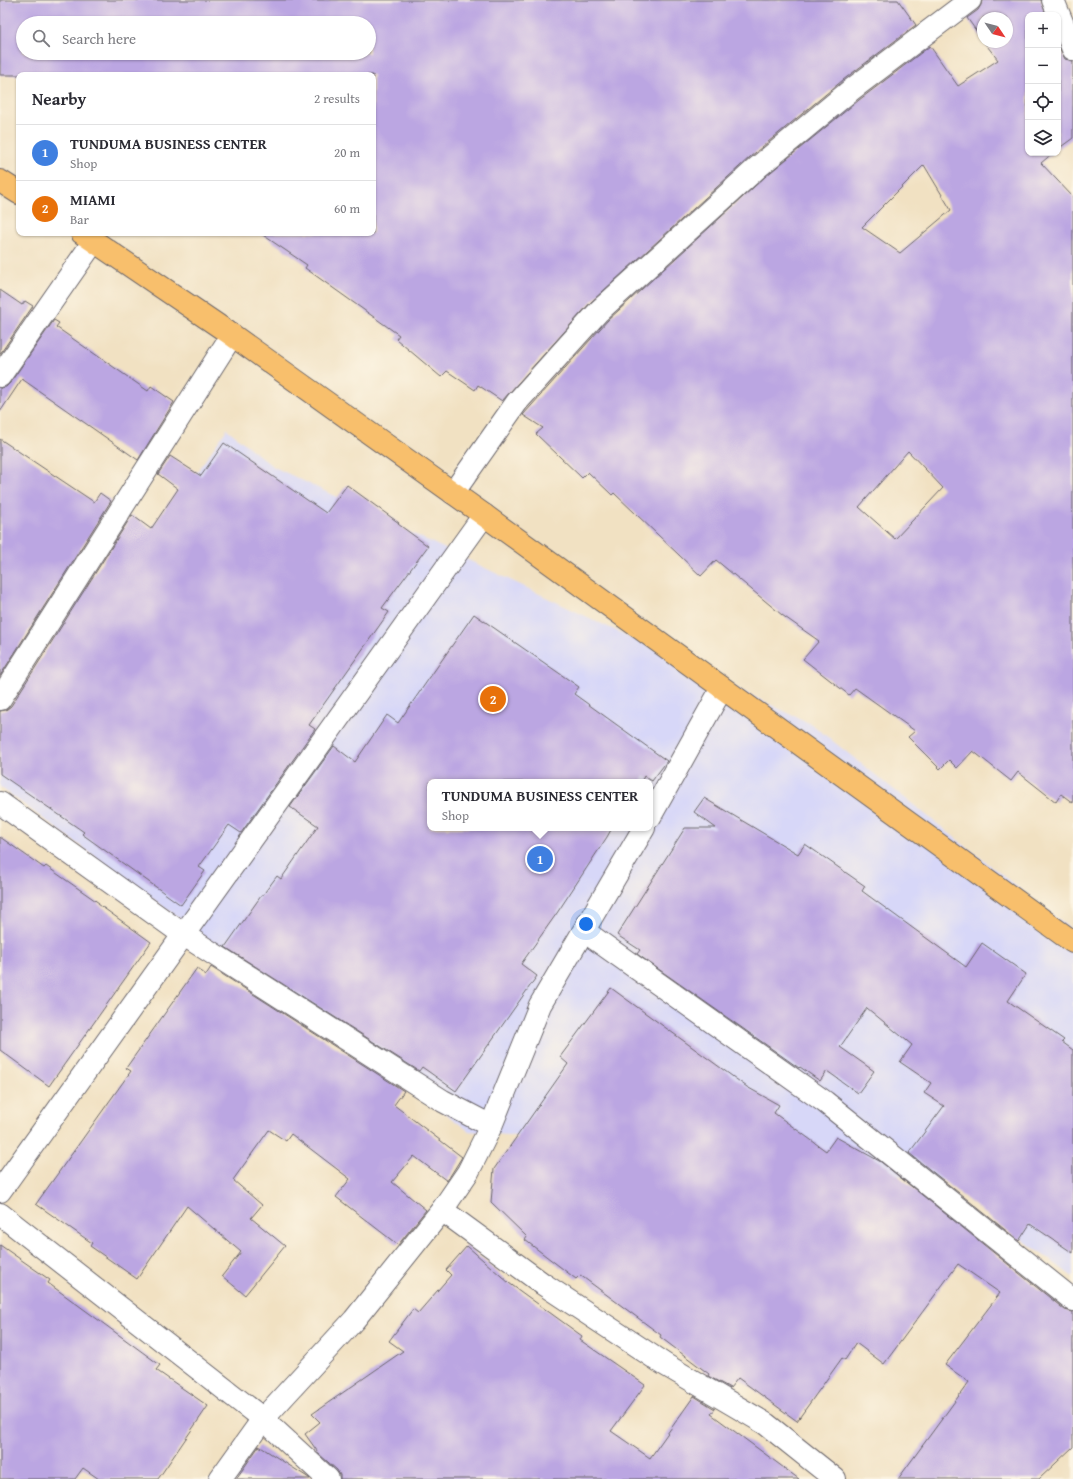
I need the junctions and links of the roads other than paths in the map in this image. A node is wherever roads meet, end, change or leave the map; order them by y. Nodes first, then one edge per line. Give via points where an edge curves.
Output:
1 (970, 0) edge
2 (1053, 0) edge
3 (1073, 49) edge
4 (0, 180) edge
5 (16, 191) edge
6 (88, 237) edge
7 (232, 335) junction
8 (0, 376) edge
9 (453, 493) junction
10 (484, 515) junction
11 (722, 688) junction
12 (0, 699) edge
13 (0, 803) edge
14 (653, 812) edge
15 (642, 831) edge
16 (584, 931) junction
17 (184, 935) junction
18 (1073, 942) edge
19 (491, 1126) junction
20 (0, 1191) edge
21 (442, 1210) junction
22 (0, 1214) edge
23 (1073, 1300) edge
24 (263, 1419) junction
25 (220, 1479) edge
26 (328, 1479) edge
27 (835, 1479) edge

1 - 9 street via 851,90 758,167 599,311 517,402
2 - 3 street
4 - 5 highway
6 - 7 highway
6 - 8 street
7 - 9 highway
7 - 12 street
9 - 10 highway
10 - 11 highway
10 - 17 street
11 - 14 street
11 - 18 highway
13 - 17 street
15 - 16 street
16 - 19 street via 540,1005
16 - 23 street via 825,1102
17 - 19 street via 443,1101
17 - 20 street
19 - 21 street via 468,1172
21 - 24 street via 354,1320
21 - 27 street via 543,1284 658,1360 766,1424
22 - 24 street
24 - 25 street
24 - 26 street

